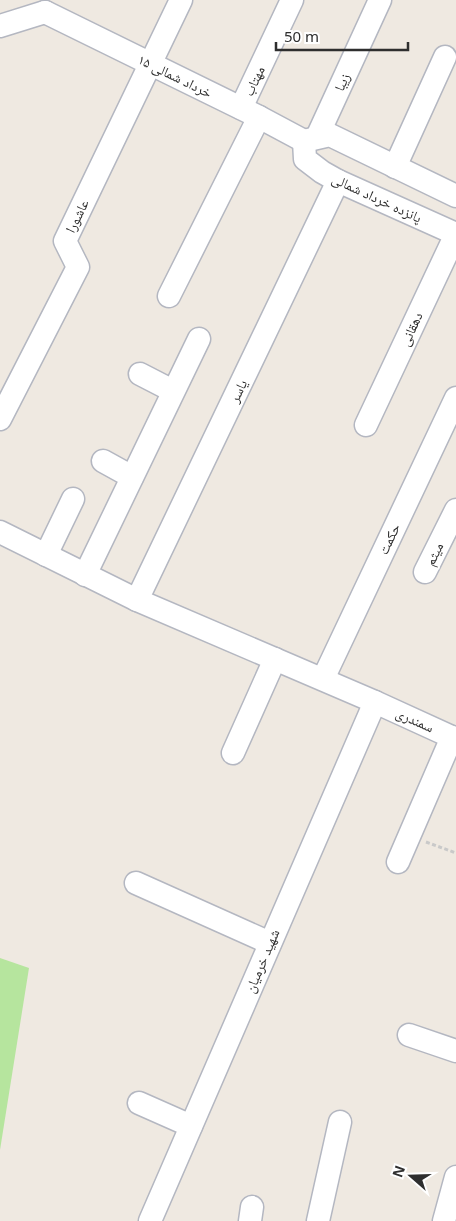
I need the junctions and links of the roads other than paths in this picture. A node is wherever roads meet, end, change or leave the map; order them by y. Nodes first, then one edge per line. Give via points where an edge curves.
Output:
1 (181, 0) edge
2 (292, 0) edge
3 (380, 0) edge
4 (0, 9) edge
5 (40, 10) edge
6 (0, 26) edge
7 (445, 57) dead end
8 (151, 64) junction
9 (250, 113) junction
10 (310, 139) junction
11 (395, 167) junction
12 (338, 181) junction
13 (456, 196) edge
14 (456, 234) edge
15 (169, 296) dead end
16 (199, 339) dead end
17 (140, 374) dead end
18 (174, 391) junction
19 (456, 398) edge
20 (0, 419) edge
21 (366, 425) dead end
22 (104, 461) dead end
23 (132, 476) junction
24 (72, 499) dead end
25 (456, 510) edge
26 (0, 532) edge
27 (46, 555) junction
28 (426, 572) dead end
29 (85, 575) junction
30 (138, 600) junction
31 (275, 659) junction
32 (322, 679) junction
33 (375, 702) junction
34 (454, 738) edge
35 (233, 753) dead end
36 (398, 862) dead end
37 (136, 883) dead end
38 (270, 943) junction
39 (409, 1035) dead end
40 (456, 1051) edge
41 (139, 1103) dead end
42 (340, 1122) dead end
43 (191, 1126) junction
44 (456, 1177) edge
45 (150, 1221) edge
46 (318, 1221) edge
47 (444, 1221) edge

1 - 8 street
2 - 9 street, مهتاب
3 - 10 street, زیبا
4 - 5 street, ۱۵ خرداد شمالی
5 - 6 street
5 - 8 street, ۱۵ خرداد شمالی
7 - 11 street
8 - 9 street, ۱۵ خرداد شمالی
8 - 20 street, عاشورا via 65,241 78,268
9 - 10 street, ۱۵ خرداد شمالی
9 - 15 street, مهتاب
10 - 11 street via 330,135
10 - 12 street, پانزده خرداد شمالی via 305,159
11 - 13 street
12 - 14 street, پانزده خرداد شمالی
12 - 30 street, یاسر
14 - 21 street, دهقانی
16 - 18 street
17 - 18 street
18 - 23 street
19 - 32 street, حکمت
22 - 23 street
23 - 29 street
24 - 27 street
25 - 28 street, میثم
26 - 27 street, سمندری
27 - 29 street, سمندری
29 - 30 street, سمندری
30 - 31 street, سمندری
31 - 32 street, سمندری
31 - 35 street
32 - 33 street, سمندری
33 - 34 street, سمندری
33 - 38 street, شهید خرمیان
34 - 36 street
37 - 38 street
38 - 43 street, شهید خرمیان
39 - 40 street
41 - 43 street
42 - 46 street
43 - 45 street, شهید خرمیان
44 - 47 street

